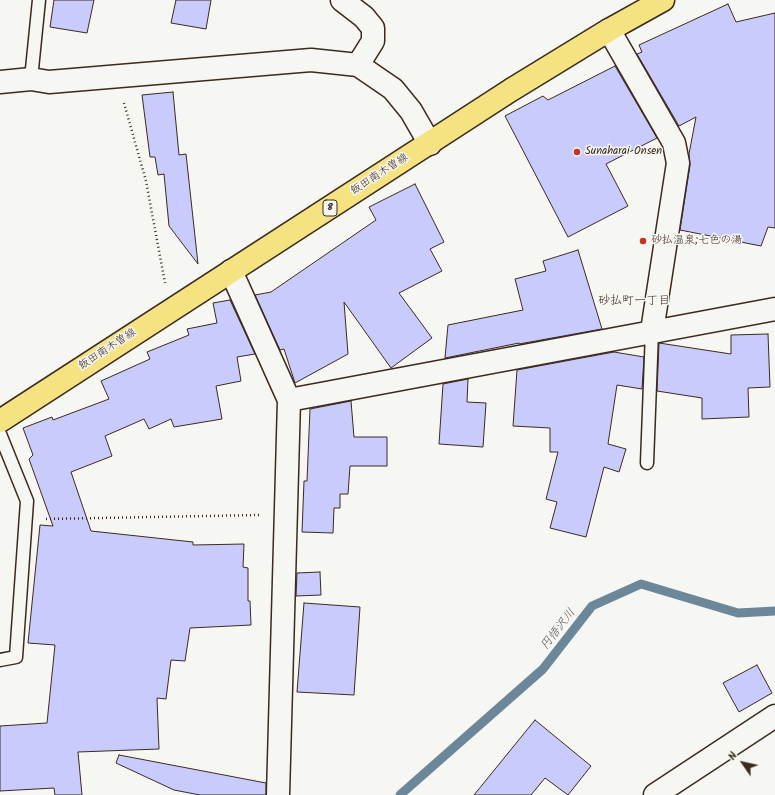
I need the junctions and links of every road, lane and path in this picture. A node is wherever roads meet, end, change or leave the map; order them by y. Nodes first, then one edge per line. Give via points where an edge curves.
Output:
1 (38, 0) edge
2 (342, 0) edge
3 (663, 0) edge
4 (609, 30) junction
5 (358, 66) junction
6 (118, 77) junction
7 (31, 79) junction
8 (0, 82) edge
9 (430, 144) junction
10 (231, 271) junction
11 (171, 309) junction
12 (775, 309) edge
13 (652, 331) junction
14 (289, 400) junction
15 (0, 421) edge
16 (0, 434) edge
17 (647, 463) dead end
18 (287, 515) junction
19 (26, 519) junction
20 (0, 660) edge
21 (775, 716) edge
22 (278, 795) edge
23 (656, 795) edge

1 - 7 lane
2 - 5 street via 364,17 373,28 373,41
3 - 4 main road, 飯田南木曽線 / 8
4 - 9 main road, 飯田南木曽線 / 8 via 511,90
4 - 13 street via 674,142 678,163
5 - 6 street via 311,60
5 - 9 street via 393,89 411,110
6 - 7 street via 49,82
6 - 11 path via 146,180
7 - 8 street
9 - 10 main road, 飯田南木曽線 / 8
10 - 11 main road, 飯田南木曽線 / 8
10 - 14 street
11 - 15 main road, 飯田南木曽線 / 8
12 - 13 street
13 - 14 street
13 - 17 lane
14 - 18 street
16 - 19 lane via 27,501
18 - 19 path
18 - 22 street
19 - 20 lane via 16,657
21 - 23 street

